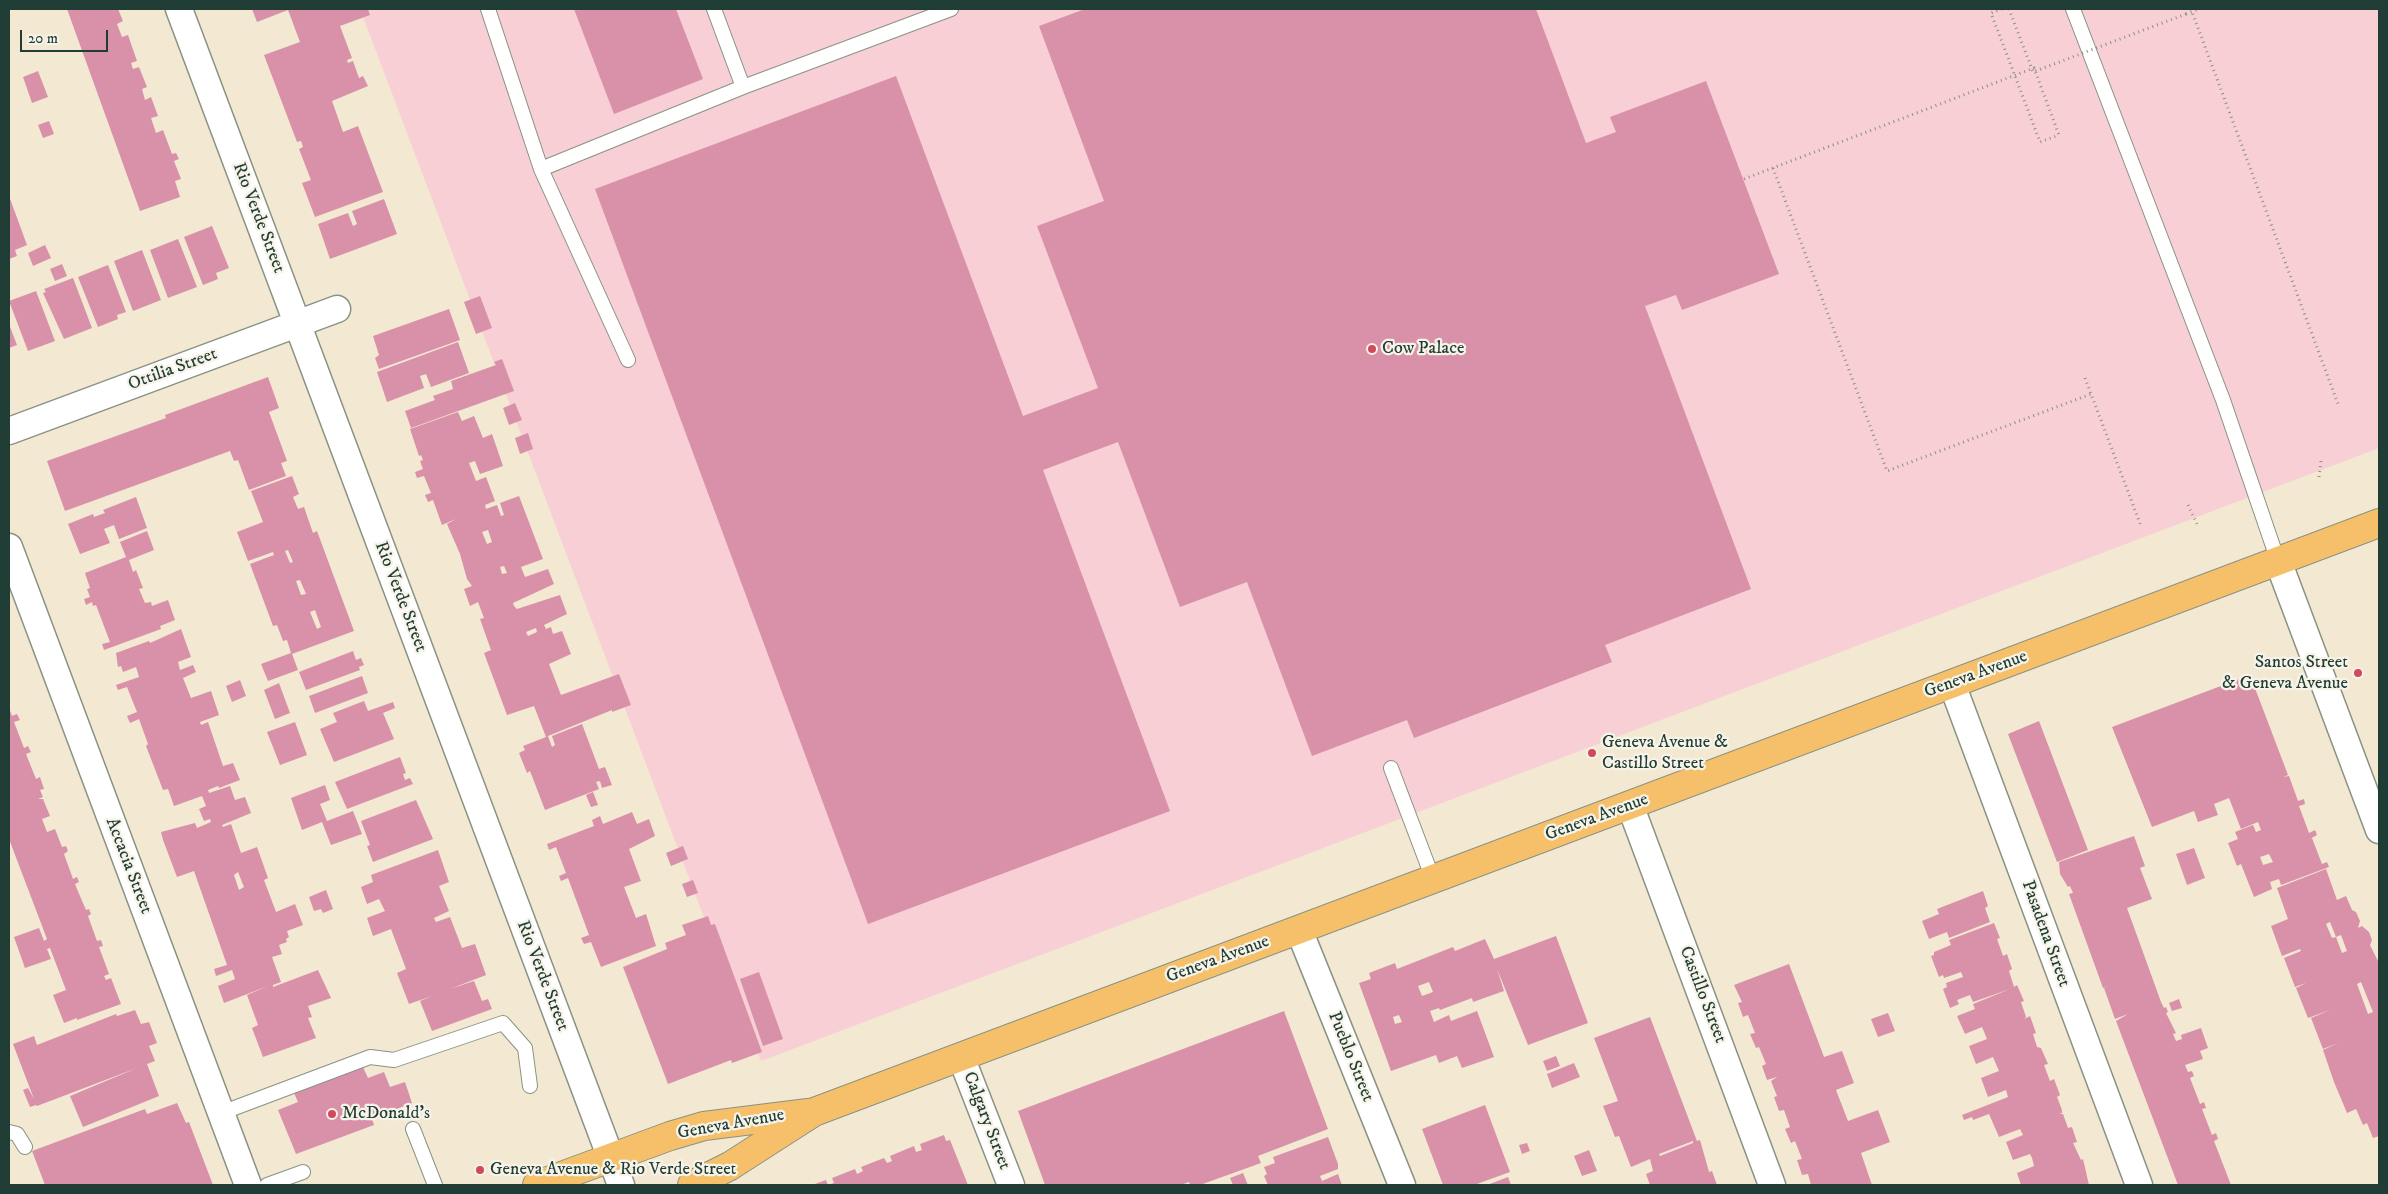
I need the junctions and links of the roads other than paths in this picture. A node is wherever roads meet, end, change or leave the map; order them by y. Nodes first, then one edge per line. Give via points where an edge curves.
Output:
1 (179, 9) edge
2 (488, 9) edge
3 (714, 9) edge
4 (951, 9) edge
5 (2073, 9) edge
6 (744, 87) junction
7 (541, 169) junction
8 (338, 309) dead end
9 (298, 324) junction
10 (628, 360) dead end
11 (9, 432) edge
12 (2379, 523) edge
13 (9, 547) edge
14 (2278, 561) junction
15 (1952, 684) junction
16 (1391, 768) dead end
17 (1630, 805) junction
18 (2379, 830) edge
19 (1433, 879) junction
20 (1299, 930) junction
21 (961, 1057) junction
22 (530, 1086) dead end
23 (814, 1112) junction
24 (220, 1113) junction
25 (413, 1129) dead end
26 (9, 1132) edge
27 (25, 1147) dead end
28 (610, 1158) junction
29 (303, 1172) dead end
30 (248, 1185) edge
31 (267, 1185) edge
32 (436, 1185) edge
33 (537, 1185) edge
34 (621, 1185) edge
35 (692, 1185) edge
36 (1011, 1185) edge
37 (1402, 1185) edge
38 (1772, 1185) edge
39 (2139, 1185) edge

1 - 9 street, Rio Verde Street
2 - 7 lane
3 - 6 lane
4 - 6 lane
5 - 14 lane via 2223,400
6 - 7 lane
7 - 10 lane
8 - 9 street, Ottilia Street
9 - 11 street, Ottilia Street
9 - 28 street, Rio Verde Street
12 - 14 main road, Geneva Avenue
13 - 24 street, Accacia Street
14 - 15 main road, Geneva Avenue
14 - 18 street
15 - 17 main road, Geneva Avenue
15 - 39 street, Pasadena Street
16 - 19 lane
17 - 19 main road, Geneva Avenue
17 - 38 street, Castillo Street
19 - 20 main road, Geneva Avenue
20 - 21 main road, Geneva Avenue
20 - 37 street, Pueblo Street
21 - 23 main road, Geneva Avenue
21 - 36 street, Calgary Street
22 - 24 lane via 525,1048 503,1023 394,1060 370,1057
23 - 28 main road, Geneva Avenue via 704,1126
23 - 35 main road, Geneva Avenue via 730,1166
24 - 30 street, Accacia Street
25 - 32 lane
26 - 27 lane via 17,1134
28 - 33 main road, Geneva Avenue
28 - 34 street, Rio Verde Street
29 - 31 lane

